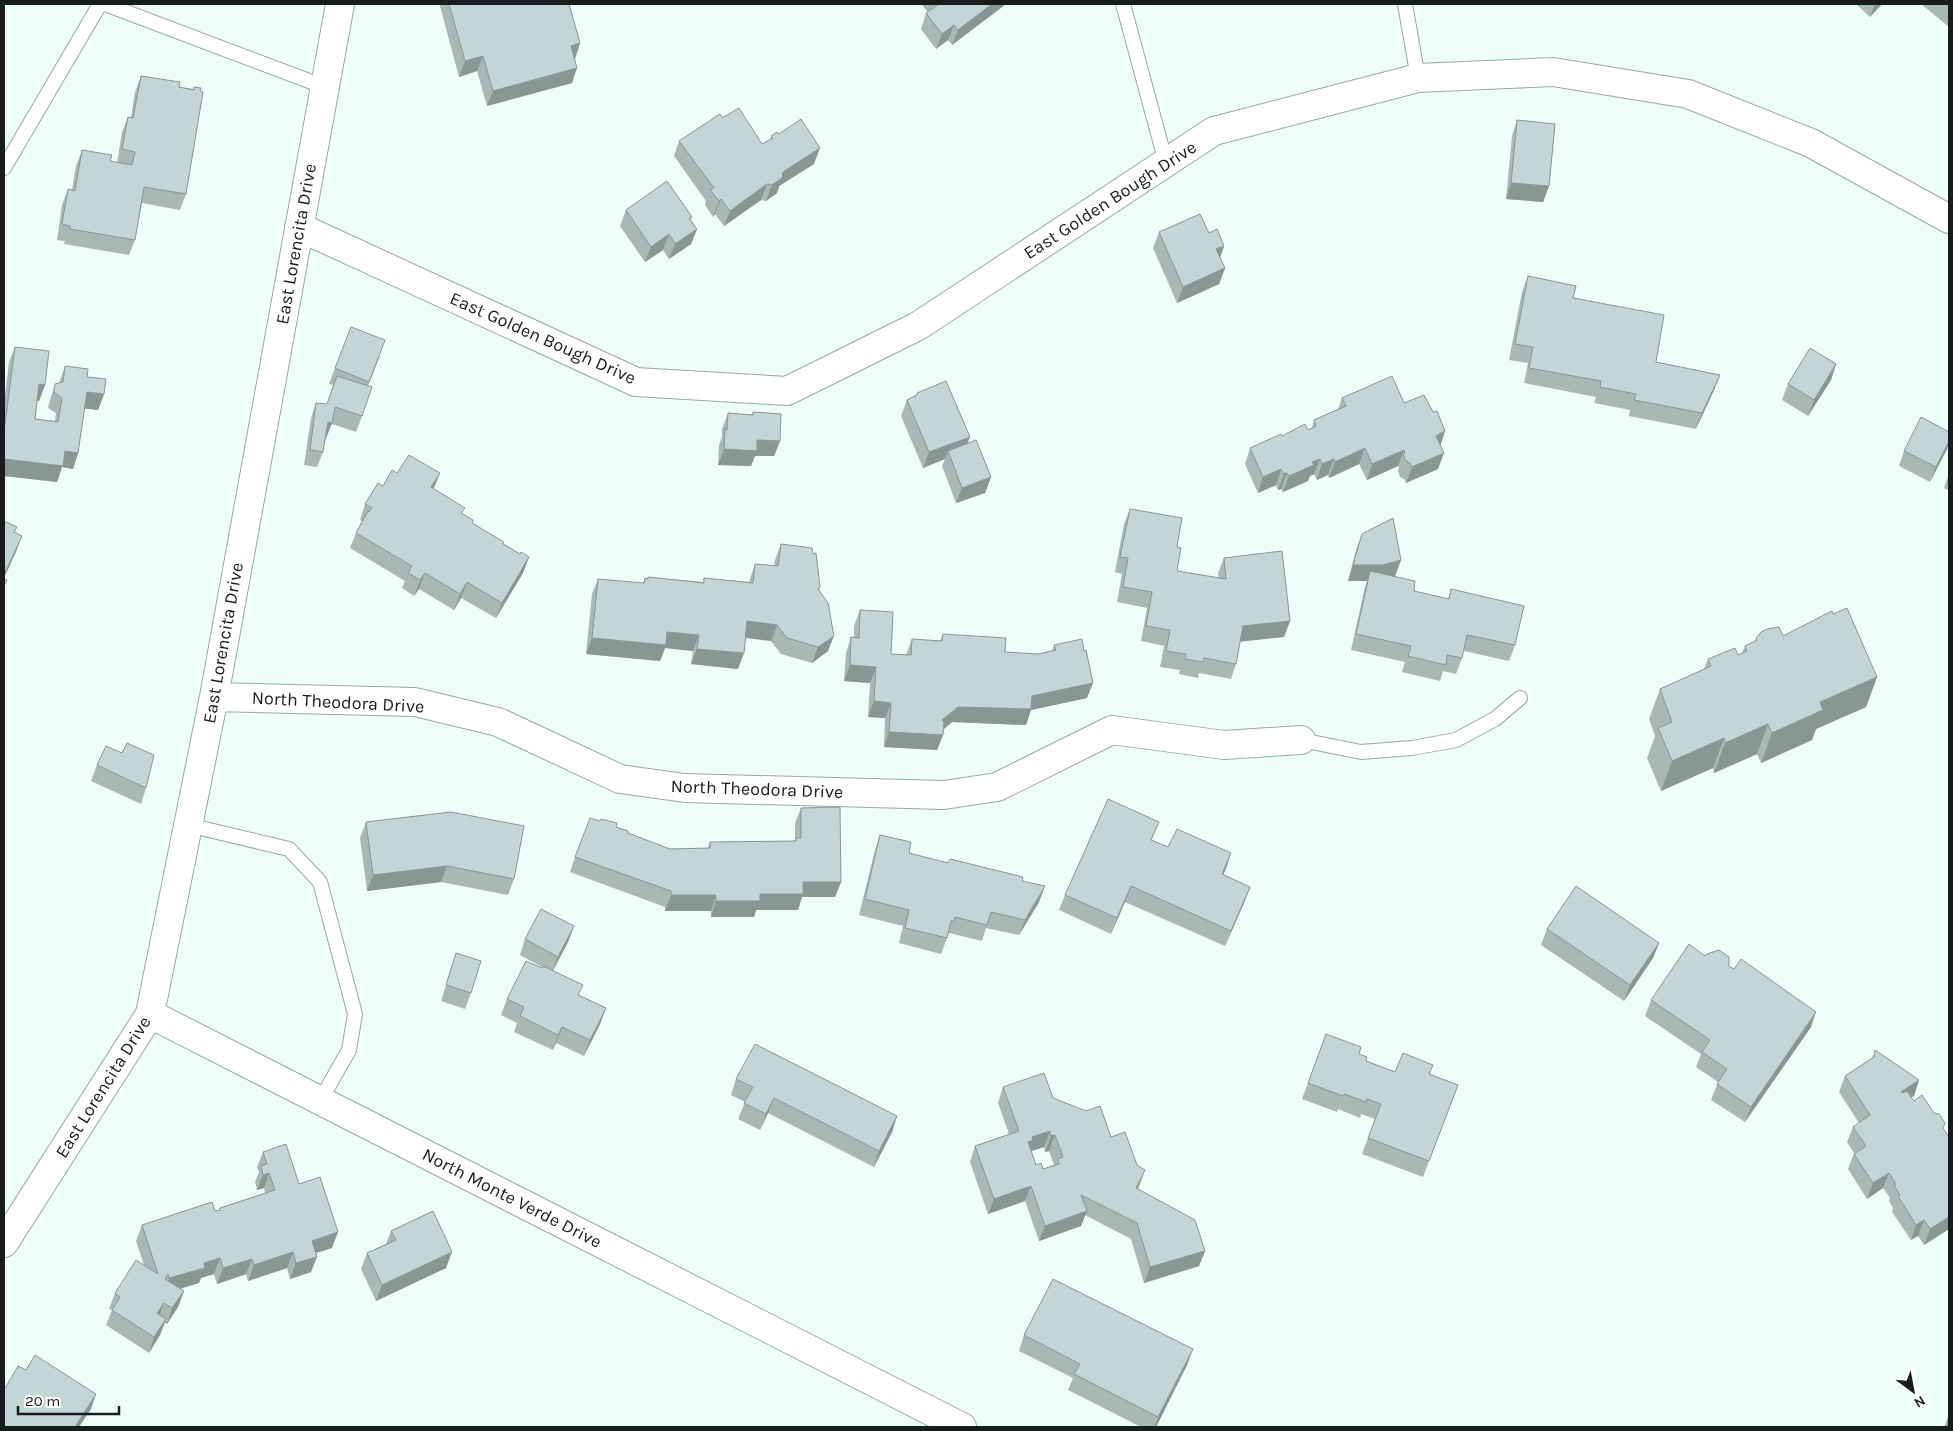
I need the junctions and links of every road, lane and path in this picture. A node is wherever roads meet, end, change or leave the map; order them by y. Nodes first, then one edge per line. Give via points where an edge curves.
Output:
1 (100, 4) edge
2 (105, 4) edge
3 (340, 4) edge
4 (1123, 4) edge
5 (1405, 4) edge
6 (1418, 78) junction
7 (325, 87) junction
8 (1166, 163) junction
9 (4, 168) edge
10 (1949, 219) edge
11 (299, 227) junction
12 (214, 696) junction
13 (1520, 698) dead end
14 (1301, 740) joint
15 (188, 825) junction
16 (150, 1014) junction
17 (320, 1101) junction
18 (4, 1243) edge
19 (962, 1427) edge

1 - 9 lane
2 - 7 lane
3 - 7 street, East Lorencita Drive
4 - 8 lane
5 - 6 lane
6 - 8 street, East Golden Bough Drive via 1214,131
6 - 10 street, East Golden Bough Drive via 1553,72 1688,94 1811,143
7 - 11 street, East Lorencita Drive
8 - 11 street, East Golden Bough Drive via 918,326 787,391 636,382
11 - 12 street, East Lorencita Drive
12 - 14 street, North Theodora Drive via 415,702 498,722 620,779 685,788 944,795 997,787 1112,730 1224,745
12 - 15 street, East Lorencita Drive
13 - 14 lane via 1495,719 1456,740 1361,752
15 - 16 street, East Lorencita Drive
15 - 17 lane via 289,849 320,882 355,1014 349,1050
16 - 17 street, North Monte Verde Drive
16 - 18 street, East Lorencita Drive
17 - 19 street, North Monte Verde Drive

